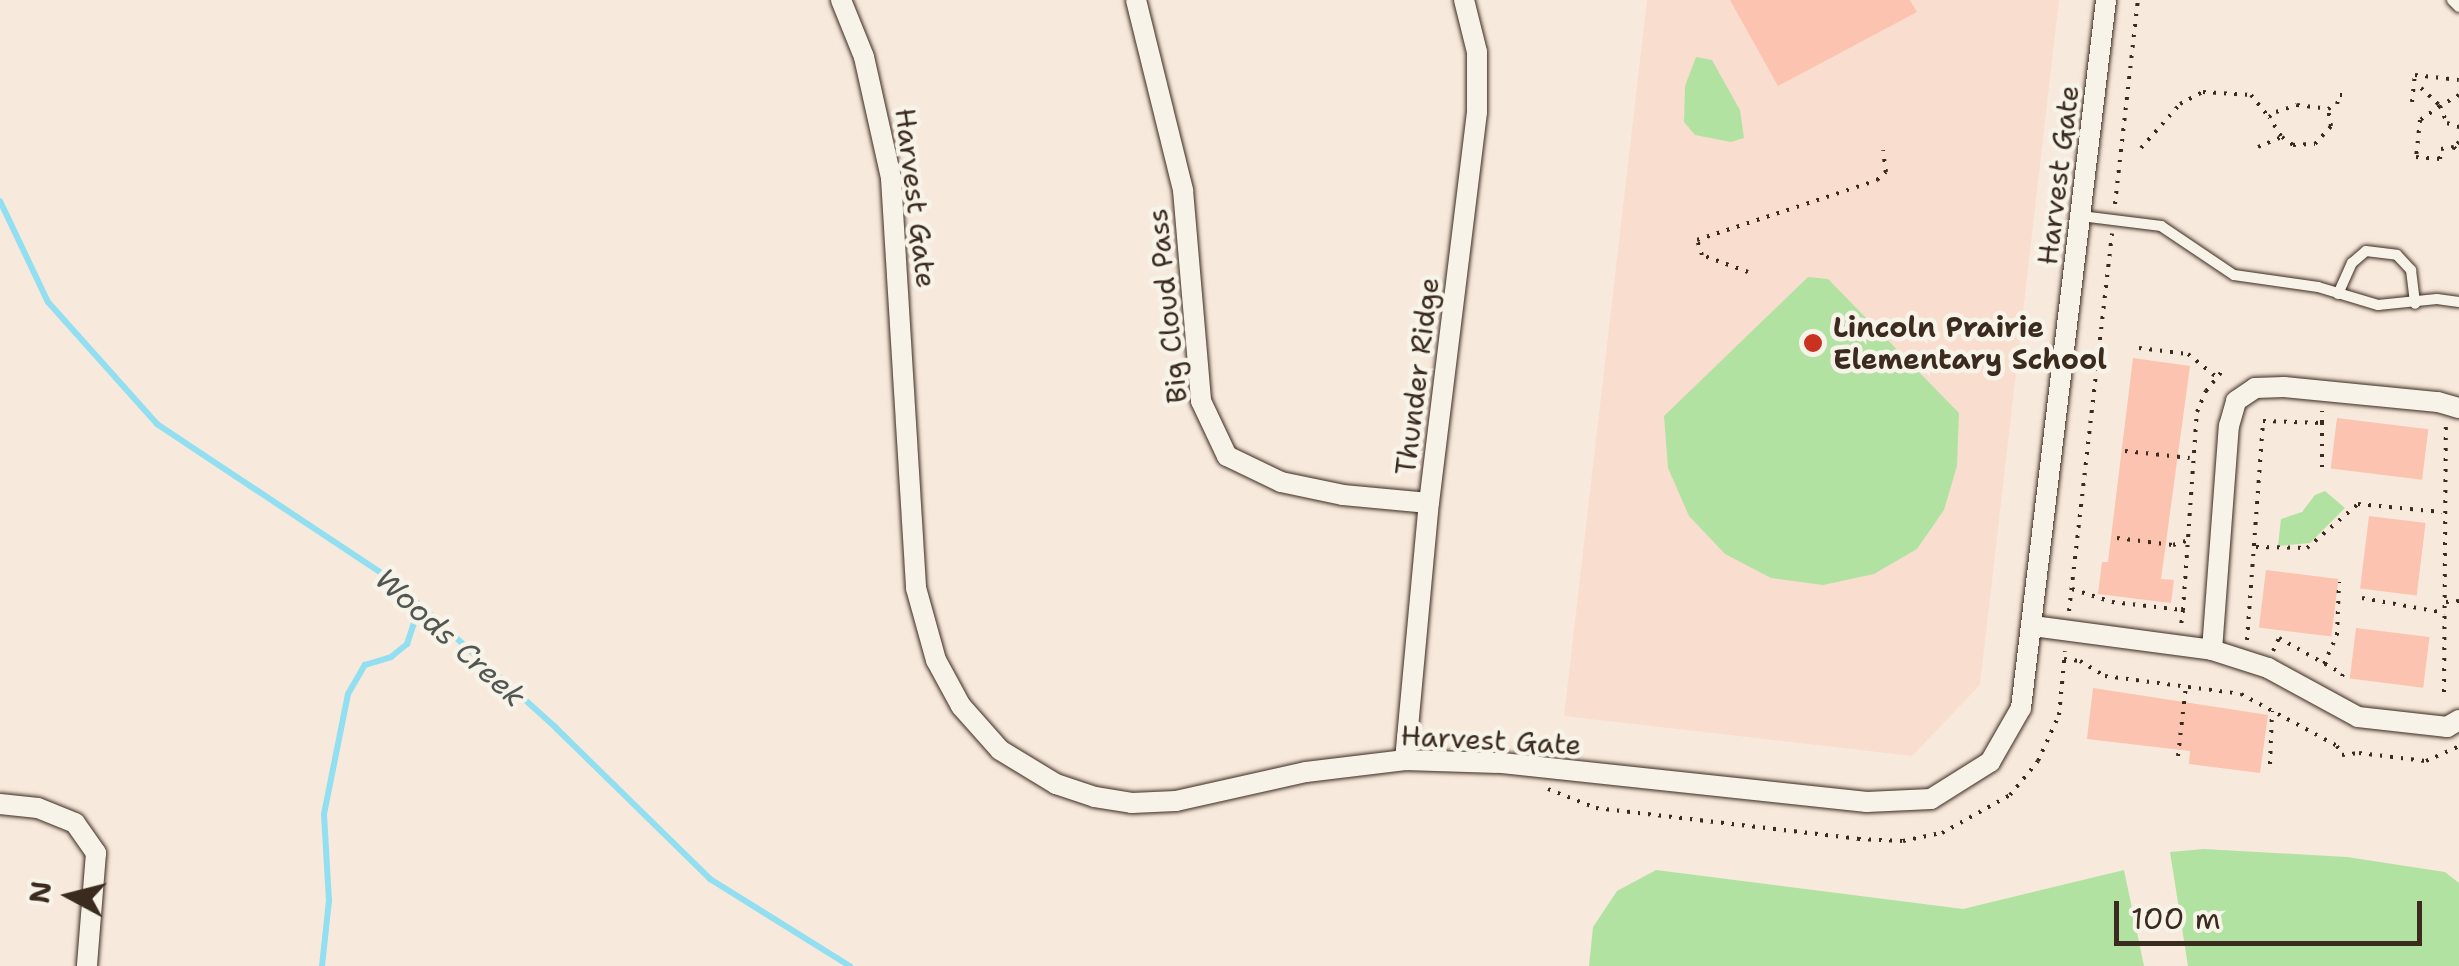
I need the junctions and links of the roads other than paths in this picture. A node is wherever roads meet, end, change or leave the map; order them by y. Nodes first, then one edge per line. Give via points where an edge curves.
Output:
1 (841, 0) edge
2 (1136, 0) edge
3 (1464, 0) edge
4 (2106, 0) edge
5 (2452, 0) edge
6 (2459, 7) edge
7 (2081, 216) junction
8 (2338, 294) junction
9 (2459, 302) edge
10 (2415, 304) junction
11 (2452, 413) edge
12 (1430, 503) junction
13 (2033, 626) junction
14 (2212, 650) junction
15 (2459, 720) edge
16 (1405, 760) junction
17 (0, 804) edge
18 (87, 966) edge

1 - 16 street, Harvest Gate via 864,57 891,178 916,588 936,660 961,706 1000,750 1026,767 1095,797 1132,803
2 - 12 street, Big Cloud Pass via 1183,190 1200,401 1227,456 1281,482
3 - 12 street, Thunder Ridge via 1476,52 1477,112
4 - 7 street, Harvest Gate
5 - 6 lane
7 - 8 lane via 2161,226 2234,275
7 - 13 street, Harvest Gate
8 - 10 lane via 2378,305
8 - 10 lane via 2352,263 2366,251 2382,253 2397,255 2410,270
9 - 10 lane
11 - 14 street via 2438,402 2284,387 2255,388 2236,401
12 - 16 street, Thunder Ridge
13 - 14 street
13 - 16 street, Harvest Gate via 2022,708 1990,762 1930,799 1867,802 1502,762
14 - 15 street via 2268,668 2358,717 2447,727
17 - 18 street via 38,808 74,823 96,854

